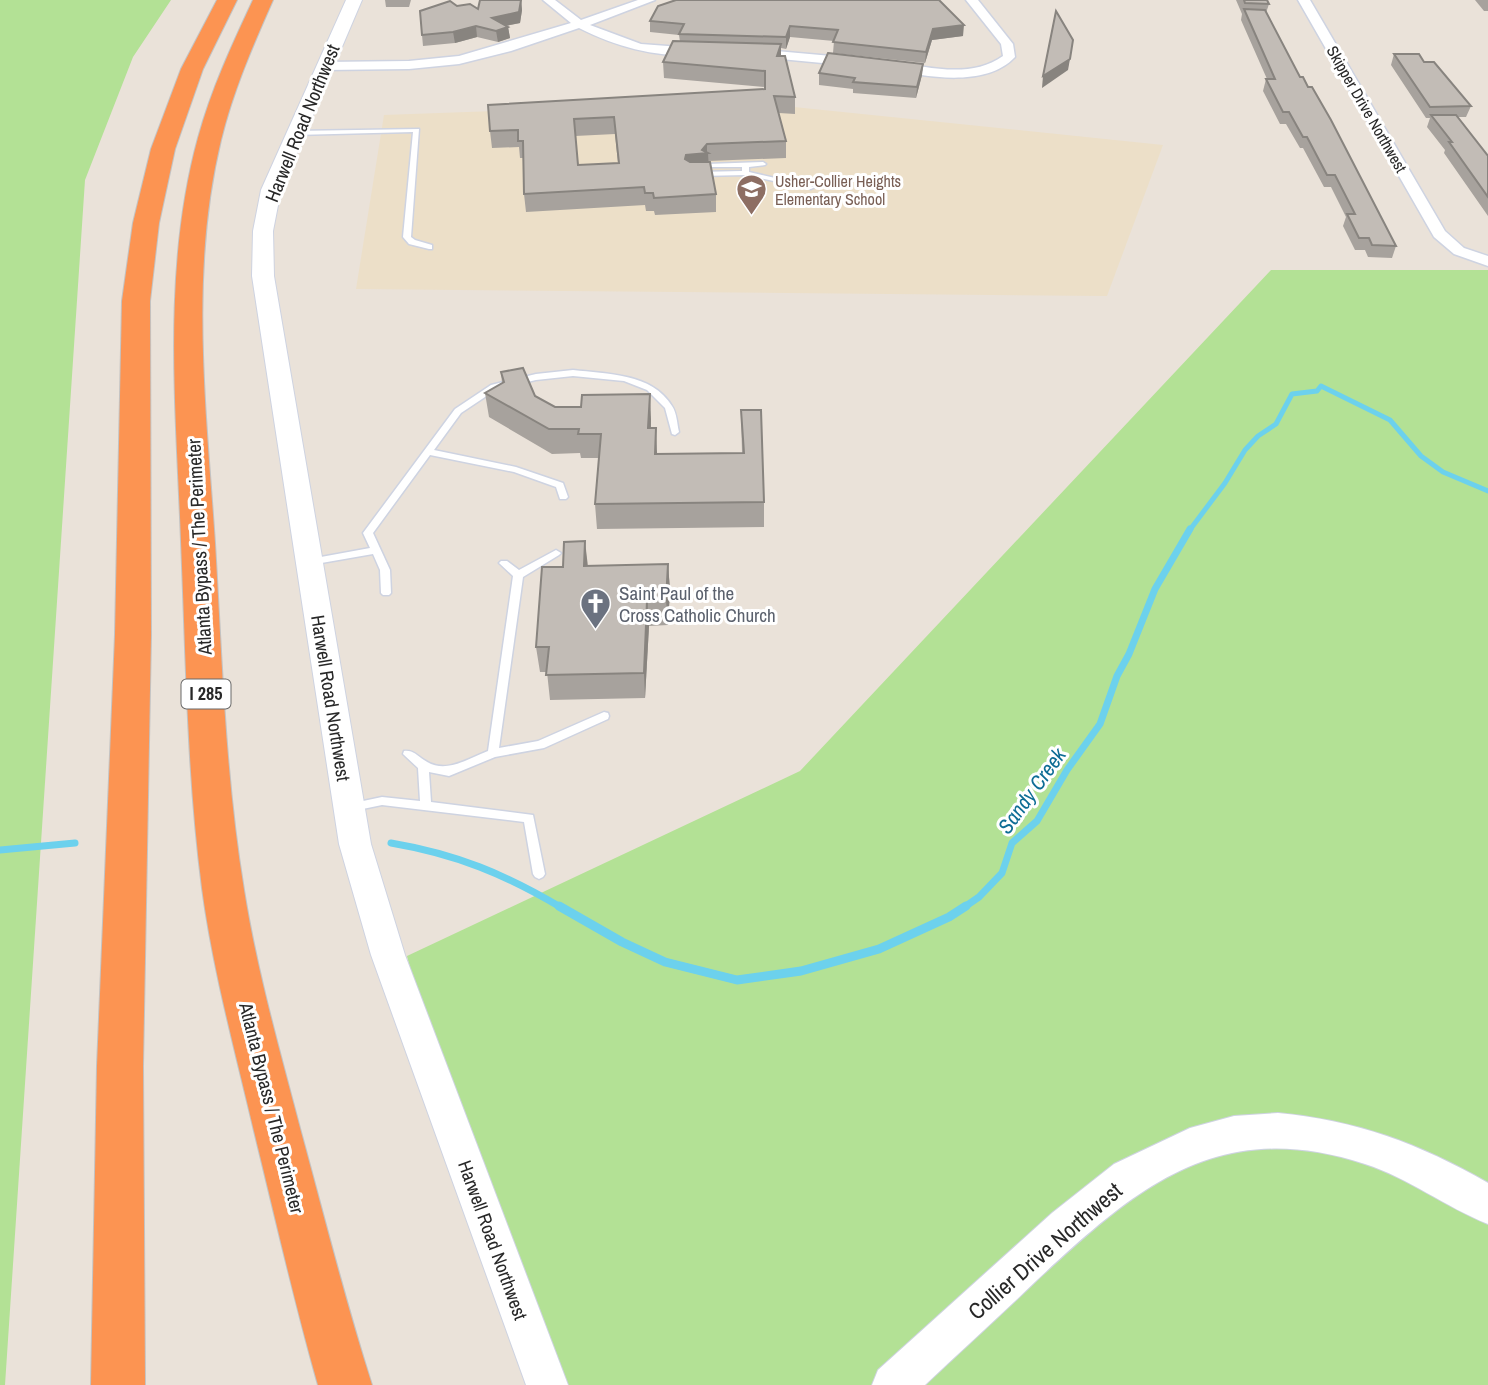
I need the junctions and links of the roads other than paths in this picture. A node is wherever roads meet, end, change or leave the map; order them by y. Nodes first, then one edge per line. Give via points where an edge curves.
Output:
1 (227, 0) edge
2 (263, 0) edge
3 (354, 0) edge
4 (548, 0) edge
5 (649, 0) edge
6 (972, 0) edge
7 (1304, 0) edge
8 (580, 23) junction
9 (704, 52) edge
10 (740, 52) edge
11 (325, 66) junction
12 (295, 133) junction
13 (763, 164) dead end
14 (707, 166) edge
15 (745, 169) junction
16 (692, 175) edge
17 (811, 187) dead end
18 (429, 247) dead end
19 (1488, 261) edge
20 (675, 432) dead end
21 (429, 452) junction
22 (516, 470) junction
23 (514, 484) dead end
24 (563, 497) dead end
25 (376, 550) junction
26 (556, 553) dead end
27 (309, 562) junction
28 (503, 563) dead end
29 (518, 575) junction
30 (386, 593) dead end
31 (604, 716) dead end
32 (494, 753) junction
33 (408, 754) dead end
34 (423, 766) junction
35 (426, 806) junction
36 (349, 808) junction
37 (539, 874) dead end
38 (1488, 1205) edge
39 (346, 1373) edge
40 (118, 1385) edge
41 (547, 1385) edge
42 (893, 1385) edge

1 - 40 highway via 192,69 163,149 146,223 136,301
2 - 39 highway, Atlanta Bypass / The Perimeter / I 285 via 236,57 215,119 204,163 192,257 192,393 208,733 222,886 238,976
3 - 11 street, Harwell Road Northwest
4 - 8 street
5 - 8 street
6 - 10 street via 1007,44 1009,57 974,72
7 - 19 street, Skipper Drive Northwest via 1446,242
8 - 9 street via 652,51
8 - 11 street via 457,60
11 - 12 street, Harwell Road Northwest
12 - 18 lane via 417,130 407,237
12 - 27 street, Harwell Road Northwest via 271,190 263,230 262,276
13 - 15 lane
14 - 15 lane
15 - 16 lane
15 - 17 lane
20 - 21 lane via 668,407 650,388 625,379 573,373 494,387 458,411
21 - 22 lane
21 - 25 lane via 368,533
22 - 23 lane
22 - 24 lane via 560,485
25 - 27 lane
25 - 30 lane via 385,570
26 - 29 lane
27 - 36 street, Harwell Road Northwest
28 - 29 lane
29 - 32 lane
31 - 32 lane via 540,745
32 - 34 lane via 449,772
33 - 34 lane
34 - 35 lane
35 - 36 lane via 382,801
35 - 37 lane via 529,818
36 - 41 street, Harwell Road Northwest via 388,955
38 - 42 street, Collier Drive Northwest via 1399,1156 1339,1137 1281,1130 1211,1140 1146,1166 1086,1208

